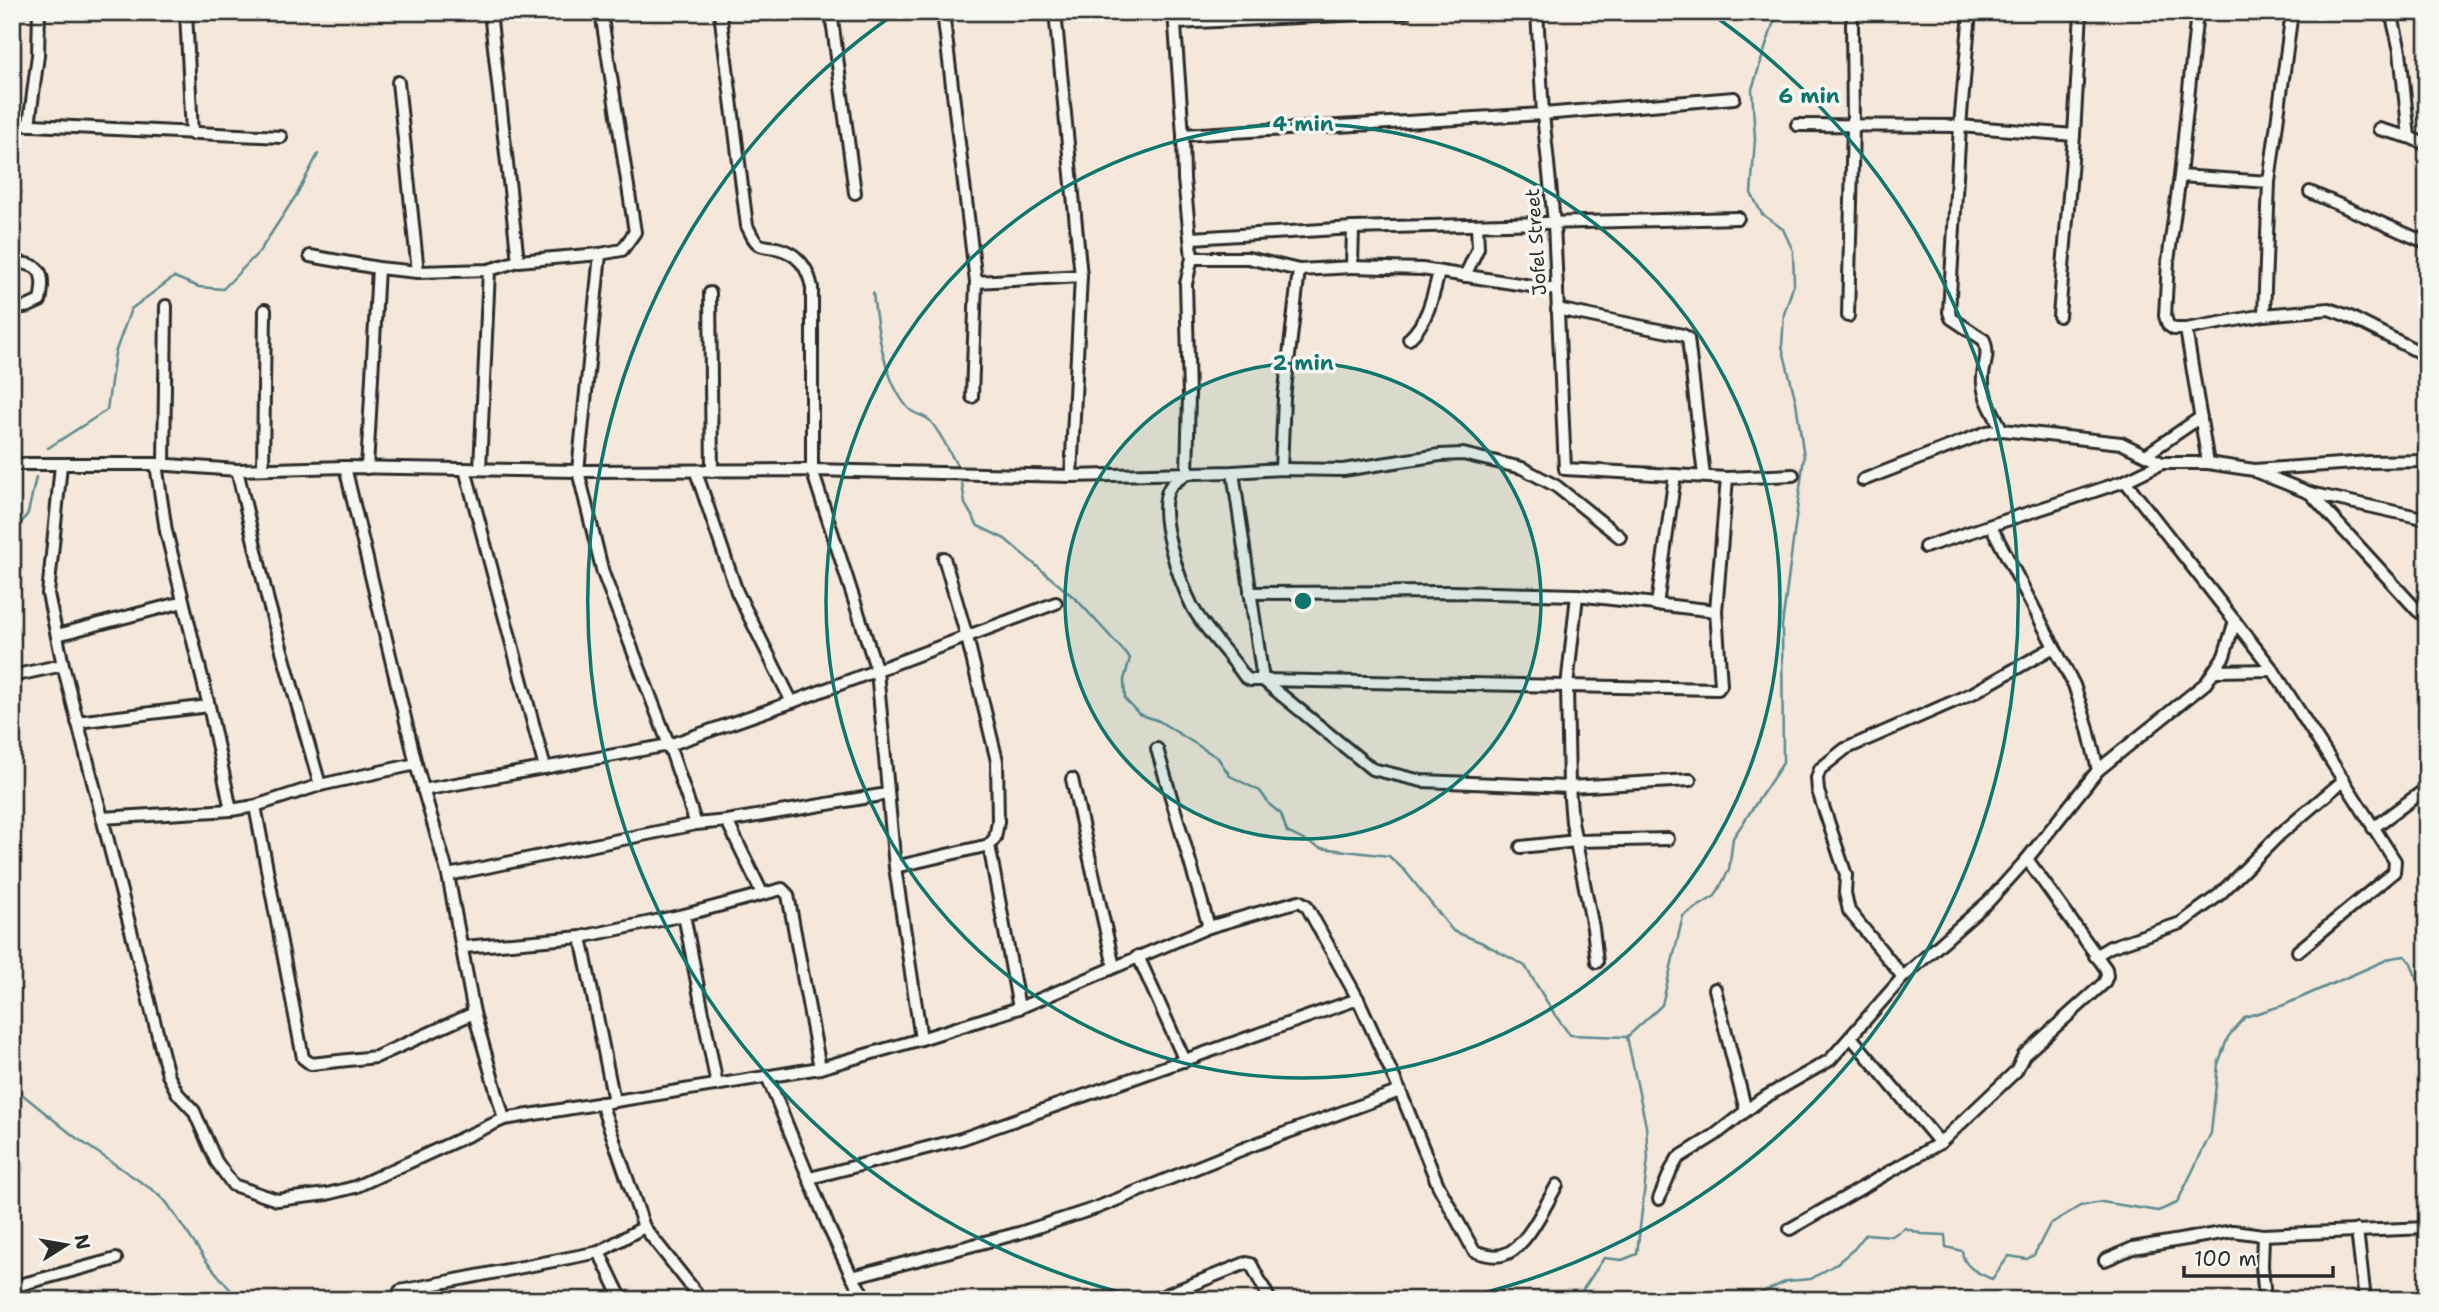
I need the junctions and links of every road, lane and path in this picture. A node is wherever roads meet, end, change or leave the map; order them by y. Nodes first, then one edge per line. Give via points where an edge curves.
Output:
1 (39, 12) edge
2 (186, 12) edge
3 (490, 12) edge
4 (601, 12) edge
5 (720, 12) edge
6 (831, 12) edge
7 (943, 12) edge
8 (1055, 12) edge
9 (1406, 12) edge
10 (1537, 12) edge
11 (1970, 12) edge
12 (2081, 12) edge
13 (2197, 12) edge
14 (2292, 12) edge
15 (2391, 12) edge
16 (1175, 18) edge
17 (1852, 22) dead end
18 (398, 82) dead end
19 (1734, 98) dead end
20 (1543, 114) junction
21 (12, 124) edge
22 (29, 125) junction
23 (1797, 125) dead end
24 (1853, 126) junction
25 (1960, 126) junction
26 (2379, 129) dead end
27 (192, 134) junction
28 (1183, 135) junction
29 (2074, 135) junction
30 (281, 137) dead end
31 (2409, 137) junction
32 (2427, 145) edge
33 (2180, 176) junction
34 (2269, 182) junction
35 (2310, 192) dead end
36 (855, 193) dead end
37 (1738, 218) dead end
38 (1554, 223) junction
39 (1477, 226) junction
40 (1353, 228) junction
41 (1192, 238) junction
42 (2427, 243) edge
43 (600, 254) junction
44 (310, 256) dead end
45 (1192, 258) junction
46 (518, 261) junction
47 (12, 263) edge
48 (1352, 267) junction
49 (379, 268) junction
50 (489, 270) junction
51 (1299, 270) junction
52 (418, 272) junction
53 (1439, 272) junction
54 (1081, 276) junction
55 (1465, 276) junction
56 (976, 282) junction
57 (1557, 290) junction
58 (710, 293) dead end
59 (166, 306) dead end
60 (12, 309) edge
61 (1557, 309) junction
62 (265, 310) dead end
63 (2264, 315) junction
64 (1847, 316) dead end
65 (2059, 316) dead end
66 (2186, 329) junction
67 (1409, 339) dead end
68 (2427, 355) edge
69 (972, 397) dead end
70 (2201, 417) junction
71 (2002, 430) junction
72 (2147, 454) junction
73 (2427, 461) edge
74 (2162, 463) junction
75 (2208, 463) junction
76 (12, 464) edge
77 (160, 464) junction
78 (61, 465) junction
79 (345, 467) junction
80 (367, 468) junction
81 (263, 469) junction
82 (465, 469) junction
83 (480, 469) junction
84 (1281, 469) junction
85 (237, 470) junction
86 (812, 470) junction
87 (578, 471) junction
88 (712, 471) junction
89 (2254, 471) junction
90 (696, 472) junction
91 (1233, 472) junction
92 (1187, 473) junction
93 (1071, 475) junction
94 (1675, 475) junction
95 (1793, 475) dead end
96 (1704, 476) junction
97 (1727, 478) junction
98 (1863, 480) dead end
99 (2125, 481) junction
100 (2310, 493) junction
101 (2427, 519) edge
102 (1991, 526) junction
103 (1620, 537) dead end
104 (1924, 547) dead end
105 (944, 558) dead end
106 (1250, 593) junction
107 (1577, 596) junction
108 (183, 602) junction
109 (1056, 603) dead end
110 (1657, 605) junction
111 (1716, 611) junction
112 (2427, 618) edge
113 (2235, 621) junction
114 (57, 635) junction
115 (967, 637) junction
116 (2054, 647) junction
117 (63, 665) junction
118 (2273, 670) junction
119 (877, 671) junction
120 (2216, 671) junction
121 (12, 676) edge
122 (1263, 680) junction
123 (1567, 686) junction
124 (792, 702) junction
125 (209, 706) junction
126 (77, 722) junction
127 (669, 745) junction
128 (1157, 749) dead end
129 (416, 764) junction
130 (545, 768) junction
131 (2098, 770) junction
132 (1072, 779) dead end
133 (1690, 780) dead end
134 (2344, 780) junction
135 (320, 785) junction
136 (1569, 787) junction
137 (2427, 788) edge
138 (423, 790) junction
139 (887, 794) junction
140 (255, 806) junction
141 (231, 810) junction
142 (102, 818) junction
143 (727, 821) junction
144 (696, 824) junction
145 (2373, 828) junction
146 (1668, 839) dead end
147 (1576, 841) junction
148 (989, 845) junction
149 (1521, 847) dead end
150 (2027, 859) junction
151 (895, 867) junction
152 (448, 875) junction
153 (762, 893) junction
154 (684, 915) junction
155 (1209, 927) junction
156 (581, 937) junction
157 (464, 947) junction
158 (2298, 951) dead end
159 (1138, 956) junction
160 (2095, 956) junction
161 (1597, 962) dead end
162 (1114, 967) junction
163 (1903, 977) junction
164 (1715, 989) dead end
165 (1359, 999) junction
166 (1019, 1008) junction
167 (474, 1013) junction
168 (1851, 1037) junction
169 (921, 1040) junction
170 (1185, 1061) junction
171 (820, 1068) junction
172 (767, 1076) junction
173 (717, 1085) junction
174 (1400, 1091) junction
175 (614, 1101) junction
176 (601, 1103) junction
177 (1746, 1111) junction
178 (504, 1119) junction
179 (1940, 1143) junction
180 (810, 1178) junction
181 (1556, 1185) dead end
182 (1659, 1199) dead end
183 (644, 1227) junction
184 (2427, 1228) edge
185 (1790, 1229) dead end
186 (2357, 1230) junction
187 (2263, 1235) junction
188 (599, 1252) junction
189 (116, 1259) dead end
190 (2105, 1259) dead end
191 (852, 1277) junction
192 (12, 1287) edge
193 (400, 1291) dead end
194 (622, 1300) edge
195 (702, 1300) edge
196 (867, 1300) edge
197 (1153, 1300) edge
198 (1270, 1300) edge
199 (2265, 1300) edge
200 (2365, 1300) edge

1 - 22 street
2 - 27 street
3 - 46 street
4 - 43 street via 635,232 622,250
5 - 86 street via 747,226 755,241 794,256 810,277
6 - 36 street
7 - 56 street
8 - 54 street
9 - 16 street
10 - 20 street, Jofel Street
11 - 25 street
12 - 29 street
13 - 33 street
14 - 34 street
15 - 31 street
16 - 28 street
17 - 24 street
18 - 52 street
19 - 20 street
20 - 28 street
20 - 38 street, Jofel Street
21 - 22 street
22 - 27 street
23 - 24 street
24 - 25 street
24 - 64 street
25 - 29 street
25 - 71 street via 1948,312 1984,340 1988,358 1983,386
26 - 31 street
27 - 30 street
28 - 41 street
29 - 65 street
31 - 32 street
33 - 34 street
33 - 66 street via 2165,316 2174,330
34 - 63 street
35 - 42 street
37 - 38 street
38 - 39 street
38 - 57 street, Jofel Street
39 - 40 street
39 - 55 street via 1478,248
40 - 41 street
40 - 48 street
41 - 45 street
43 - 46 street
43 - 87 street
44 - 49 street
45 - 51 street via 1248,258
45 - 92 street via 1185,284
46 - 50 street
47 - 60 street via 28,263 38,268 42,277 40,301
48 - 51 street
48 - 53 street
49 - 52 street
49 - 80 street
50 - 52 street
50 - 83 street
51 - 84 street
53 - 55 street
53 - 67 street via 1421,328
54 - 56 street
54 - 93 street
55 - 57 street
56 - 69 street
57 - 61 street, Jofel Street
58 - 88 street
59 - 77 street
61 - 94 street, Jofel Street via 1565,469
61 - 96 street via 1688,338
62 - 81 street
63 - 66 street
63 - 68 street via 2329,309
66 - 70 street
70 - 72 street
70 - 75 street
71 - 72 street via 2121,443
71 - 98 street
72 - 74 street
73 - 89 street
74 - 75 street
74 - 99 street
75 - 89 street
76 - 78 street
77 - 78 street
77 - 85 street
77 - 108 street via 166,531
78 - 114 street via 48,579
79 - 80 street
79 - 81 street
79 - 129 street
80 - 82 street
81 - 85 street
82 - 83 street
82 - 130 street
83 - 87 street
84 - 91 street
84 - 103 street via 1343,470 1463,454 1488,459 1522,468 1556,486
85 - 135 street
86 - 88 street
86 - 93 street
86 - 119 street
87 - 90 street
87 - 127 street via 603,573
88 - 90 street
89 - 100 street
90 - 124 street via 737,592
91 - 92 street
91 - 106 street
92 - 93 street
92 - 122 street via 1170,488 1165,511 1179,575 1194,608 1245,677
94 - 96 street
94 - 110 street
95 - 97 street
96 - 97 street
97 - 111 street
99 - 102 street
99 - 113 street
100 - 101 street
100 - 112 street
102 - 104 street
102 - 116 street
105 - 115 street
106 - 107 street
106 - 122 street
107 - 110 street
107 - 123 street
108 - 114 street
108 - 125 street
109 - 115 street
110 - 111 street
111 - 123 street via 1718,689
113 - 118 street
113 - 120 street
114 - 117 street
115 - 119 street
115 - 148 street via 997,761 998,822
116 - 131 street via 2074,685
116 - 163 street via 1973,693 1845,749 1828,761 1816,778 1846,875 1849,911
117 - 121 street
117 - 126 street
118 - 120 street
118 - 134 street
119 - 124 street
119 - 139 street
120 - 131 street
122 - 123 street
122 - 136 street via 1372,769 1422,781
123 - 136 street
124 - 127 street
125 - 126 street
125 - 141 street
126 - 142 street
127 - 130 street
127 - 144 street
128 - 155 street
129 - 135 street
129 - 138 street
130 - 138 street
131 - 150 street
132 - 162 street
133 - 136 street
134 - 145 street
134 - 160 street via 2279,835 2219,895 2181,923
135 - 140 street
136 - 147 street
137 - 145 street
138 - 152 street
139 - 143 street
139 - 151 street
140 - 141 street
140 - 167 street via 306,1062 376,1057
141 - 142 street
142 - 178 street via 168,1075 194,1111 216,1161 233,1185 277,1200 327,1194 355,1187
143 - 144 street
143 - 153 street
144 - 152 street
145 - 158 street via 2395,861 2394,872
146 - 147 street
147 - 149 street
147 - 161 street
148 - 151 street
148 - 166 street
150 - 160 street
150 - 163 street via 1989,901
151 - 169 street
152 - 157 street
153 - 154 street
153 - 171 street via 782,889 789,895
154 - 156 street
154 - 173 street
155 - 159 street
155 - 165 street via 1302,901
156 - 157 street
156 - 175 street
157 - 167 street
159 - 162 street
159 - 170 street
160 - 179 street via 2106,969 2104,983 2024,1055 2016,1072
162 - 166 street
163 - 168 street
164 - 177 street
165 - 170 street
165 - 174 street
166 - 169 street
167 - 178 street
168 - 177 street via 1830,1060
168 - 179 street
169 - 171 street
170 - 180 street via 961,1139
171 - 172 street
172 - 173 street
172 - 180 street
173 - 175 street
174 - 181 street via 1438,1185 1474,1251 1502,1255 1512,1250 1527,1236
174 - 191 street via 1096,1208
175 - 176 street
176 - 178 street
176 - 183 street
177 - 182 street via 1678,1158
179 - 185 street
180 - 191 street
183 - 188 street
183 - 195 street
184 - 186 street
186 - 187 street
186 - 200 street
187 - 190 street via 2234,1231 2133,1248
187 - 199 street
188 - 193 street
188 - 194 street
189 - 192 street
191 - 196 street
197 - 198 street via 1246,1263 1251,1264

